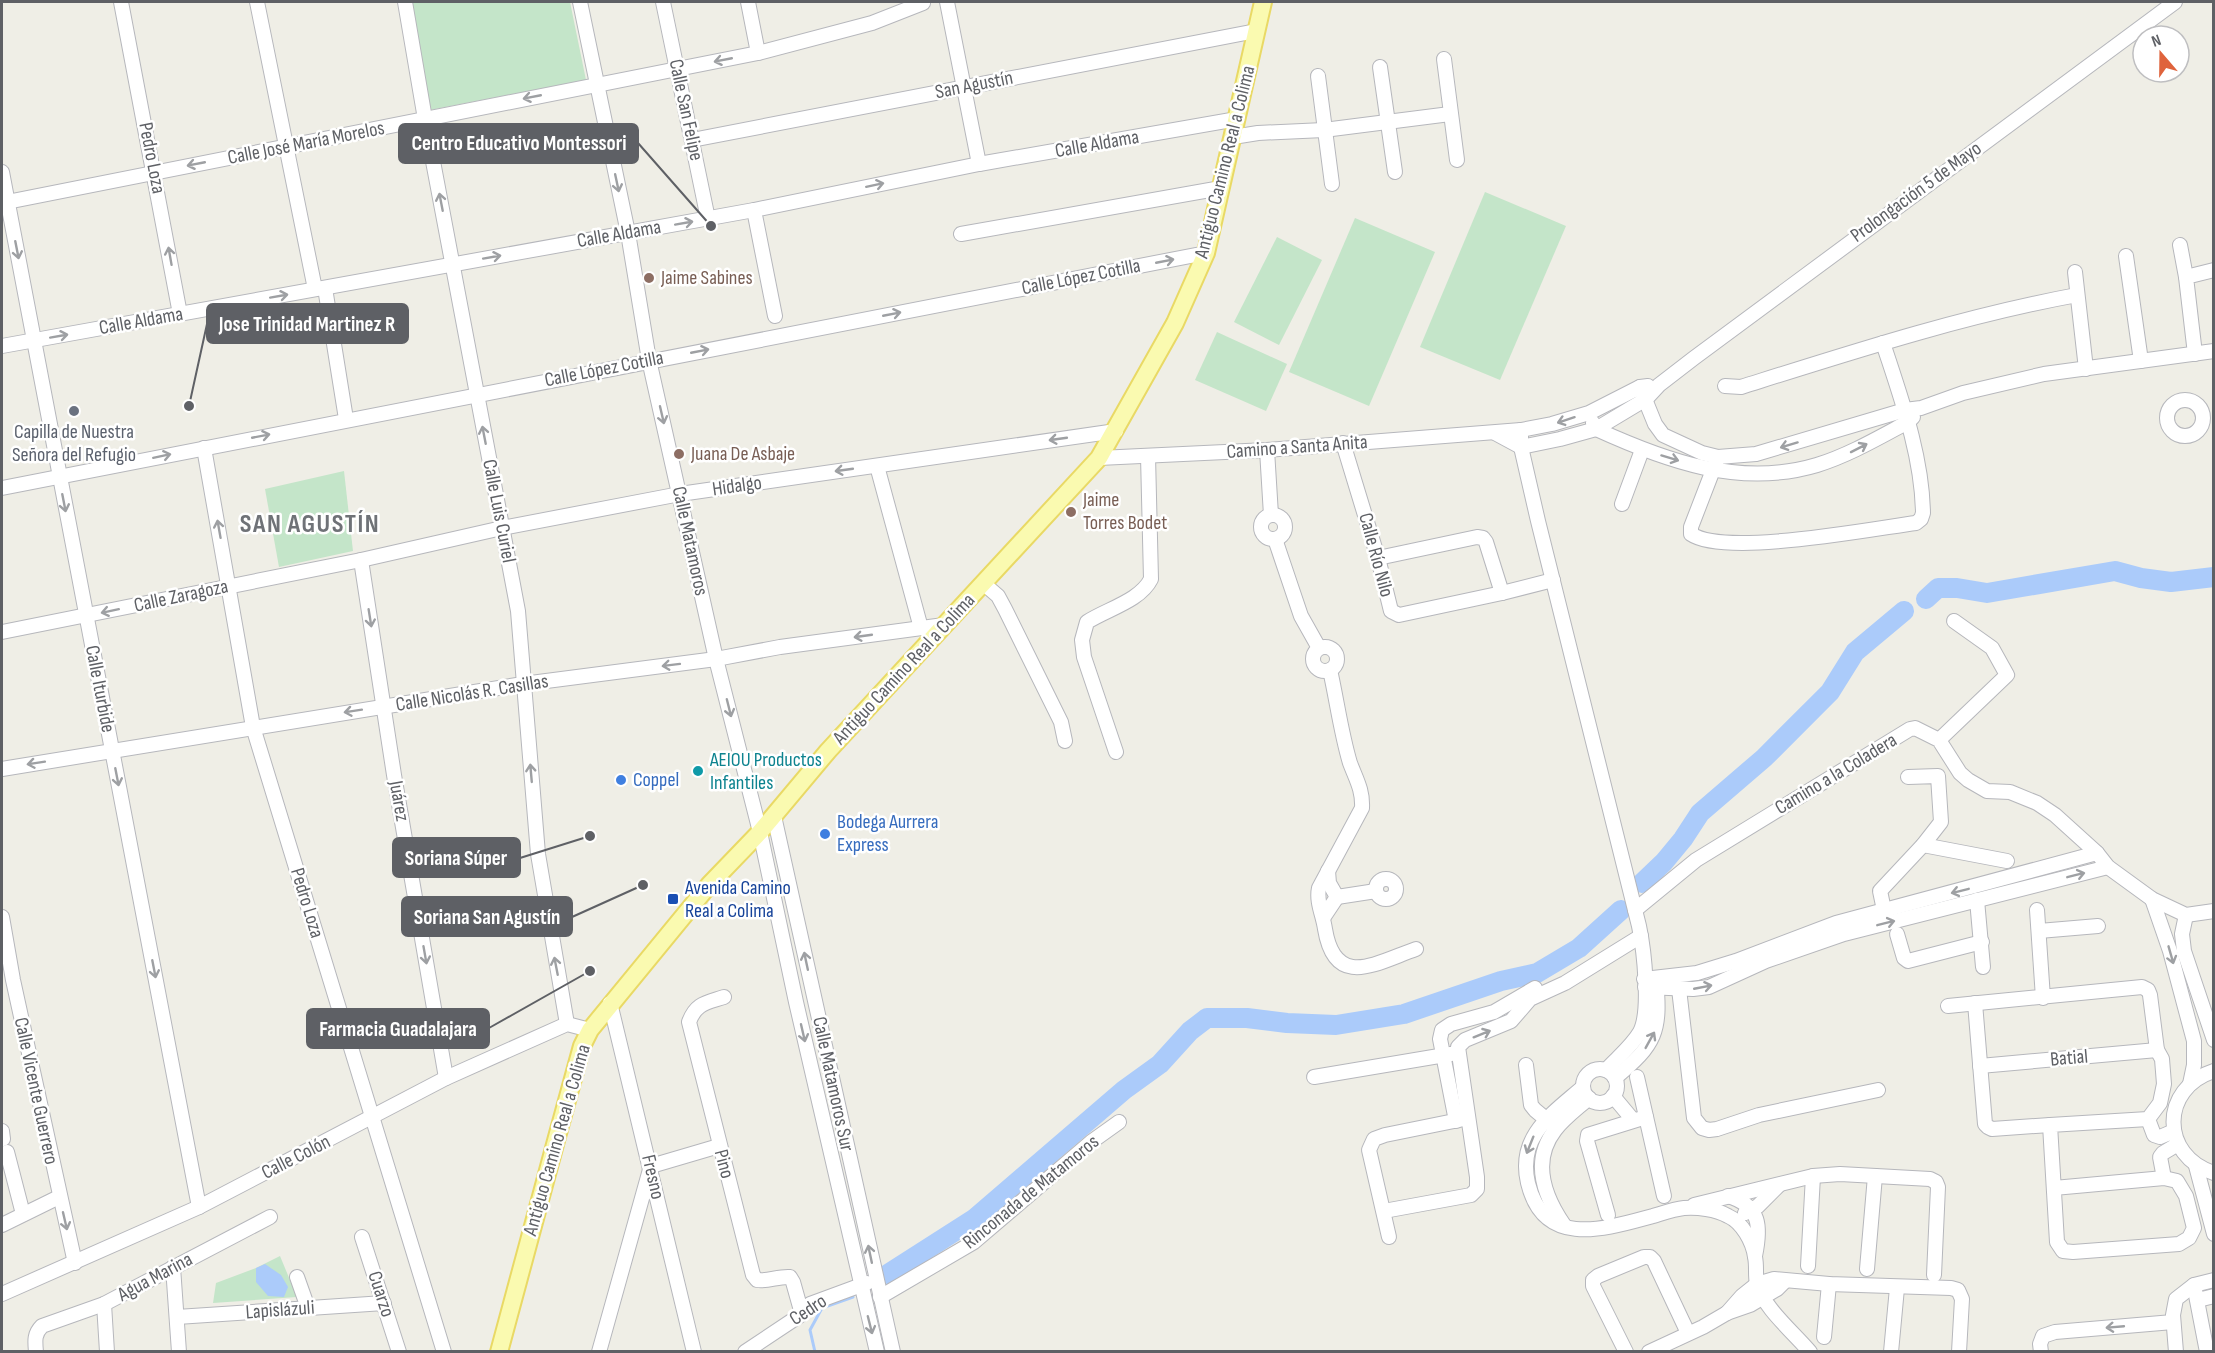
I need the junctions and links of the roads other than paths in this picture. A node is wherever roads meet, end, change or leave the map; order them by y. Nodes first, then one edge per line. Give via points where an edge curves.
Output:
1 (121, 2) edge
2 (257, 2) edge
3 (405, 2) edge
4 (580, 2) edge
5 (663, 2) edge
6 (748, 2) edge
7 (927, 2) edge
8 (947, 2) edge
9 (1263, 2) edge
10 (2175, 2) edge
11 (1257, 31) junction
12 (758, 53) junction
13 (1444, 58) dead end
14 (1380, 67) dead end
15 (677, 69) junction
16 (1318, 76) dead end
17 (597, 84) junction
18 (965, 86) junction
19 (1450, 114) junction
20 (425, 119) junction
21 (1237, 119) junction
22 (1388, 122) junction
23 (1324, 130) junction
24 (1233, 137) junction
25 (692, 140) junction
26 (286, 146) junction
27 (1457, 160) dead end
28 (979, 164) junction
29 (2, 172) edge
30 (1395, 172) dead end
31 (155, 173) junction
32 (1332, 184) dead end
33 (1221, 188) junction
34 (4, 202) edge
35 (754, 210) junction
36 (708, 219) junction
37 (628, 233) junction
38 (961, 234) dead end
39 (2180, 245) dead end
40 (1206, 253) junction
41 (2126, 256) dead end
42 (452, 265) junction
43 (2214, 270) edge
44 (2075, 272) dead end
45 (2186, 277) junction
46 (320, 289) junction
47 (2077, 295) junction
48 (180, 314) junction
49 (775, 316) dead end
50 (34, 340) junction
51 (1883, 343) junction
52 (2, 346) edge
53 (2214, 351) edge
54 (2195, 354) junction
55 (649, 360) junction
56 (2141, 361) junction
57 (2086, 369) junction
58 (1725, 386) dead end
59 (1643, 393) junction
60 (477, 394) junction
61 (1589, 413) junction
62 (1906, 416) junction
63 (346, 417) junction
64 (1596, 429) junction
65 (1521, 430) junction
66 (1116, 431) junction
67 (1495, 433) junction
68 (1343, 443) junction
69 (1521, 447) junction
70 (204, 448) junction
71 (1267, 450) junction
72 (1642, 450) junction
73 (1148, 456) junction
74 (1099, 458) junction
75 (1715, 463) junction
76 (876, 466) junction
77 (59, 477) junction
78 (2, 488) edge
79 (680, 494) junction
80 (1622, 504) dead end
81 (502, 528) junction
82 (1378, 558) junction
83 (361, 560) junction
84 (1553, 580) junction
85 (983, 583) junction
86 (229, 586) junction
87 (1502, 593) junction
88 (86, 616) junction
89 (1954, 621) dead end
90 (944, 625) junction
91 (921, 628) junction
92 (2, 633) edge
93 (716, 659) junction
94 (523, 684) junction
95 (384, 706) junction
96 (253, 727) junction
97 (1939, 740) junction
98 (1065, 741) dead end
99 (112, 751) junction
100 (1116, 752) dead end
101 (2, 769) edge
102 (1908, 777) dead end
103 (774, 816) junction
104 (760, 832) junction
105 (1923, 845) junction
106 (2097, 854) junction
107 (2007, 861) dead end
108 (2109, 867) junction
109 (1328, 871) junction
110 (1376, 891) dead end
111 (1983, 894) junction
112 (1337, 897) junction
113 (2152, 899) junction
114 (1635, 910) junction
115 (1884, 910) junction
116 (2037, 910) dead end
117 (2214, 911) edge
118 (2186, 915) junction
119 (2, 917) edge
120 (1323, 918) junction
121 (2098, 926) dead end
122 (1640, 931) junction
123 (2039, 931) junction
124 (1897, 934) dead end
125 (1982, 942) junction
126 (1416, 949) dead end
127 (1764, 956) junction
128 (1983, 967) dead end
129 (1649, 980) junction
130 (7, 981) edge
131 (1679, 989) junction
132 (814, 997) junction
133 (724, 998) dead end
134 (2043, 998) junction
135 (610, 1002) junction
136 (795, 1002) junction
137 (1975, 1003) junction
138 (1948, 1006) dead end
139 (567, 1024) junction
140 (590, 1030) junction
141 (2214, 1040) edge
142 (2157, 1050) junction
143 (1451, 1054) junction
144 (1526, 1065) dead end
145 (1980, 1066) junction
146 (2214, 1071) edge
147 (1610, 1074) junction
148 (1314, 1077) dead end
149 (1637, 1077) dead end
150 (446, 1078) junction
151 (2190, 1083) junction
152 (1878, 1090) dead end
153 (1586, 1093) junction
154 (1613, 1096) junction
155 (373, 1117) junction
156 (1640, 1118) junction
157 (2148, 1119) junction
158 (1462, 1120) junction
159 (1119, 1122) dead end
160 (1551, 1124) junction
161 (2050, 1125) junction
162 (2176, 1137) junction
163 (4, 1141) edge
164 (719, 1146) junction
165 (651, 1166) junction
166 (2196, 1166) junction
167 (2214, 1173) edge
168 (1813, 1176) junction
169 (1875, 1176) junction
170 (2164, 1178) junction
171 (8, 1184) edge
172 (1780, 1184) junction
173 (2054, 1188) junction
174 (1664, 1196) dead end
175 (1728, 1196) junction
176 (59, 1197) junction
177 (199, 1207) junction
178 (1683, 1208) junction
179 (1752, 1209) junction
180 (1384, 1211) junction
181 (23, 1214) junction
182 (1608, 1215) dead end
183 (1727, 1215) junction
184 (270, 1217) dead end
185 (2, 1225) edge
186 (2214, 1234) edge
187 (1389, 1237) dead end
188 (362, 1238) dead end
189 (1755, 1256) junction
190 (75, 1263) junction
191 (1808, 1266) dead end
192 (173, 1267) junction
193 (1867, 1269) dead end
194 (1934, 1275) dead end
195 (297, 1277) dead end
196 (876, 1280) junction
197 (2214, 1280) edge
198 (860, 1284) junction
199 (1829, 1284) junction
200 (2194, 1285) junction
201 (1897, 1287) junction
202 (1760, 1291) junction
203 (2, 1294) edge
204 (2214, 1296) edge
205 (880, 1297) junction
206 (2198, 1300) junction
207 (384, 1302) junction
208 (104, 1304) junction
209 (308, 1308) junction
210 (802, 1314) junction
211 (177, 1317) junction
212 (2173, 1322) junction
213 (1688, 1333) junction
214 (1824, 1337) dead end
215 (36, 1352) edge
216 (107, 1352) edge
217 (179, 1352) edge
218 (399, 1352) edge
219 (444, 1352) edge
220 (500, 1352) edge
221 (599, 1352) edge
222 (694, 1352) edge
223 (745, 1352) edge
224 (877, 1352) edge
225 (893, 1352) edge
226 (1626, 1352) edge
227 (1648, 1352) edge
228 (1810, 1352) edge
229 (1891, 1352) edge
230 (1959, 1352) edge
231 (2040, 1352) edge
232 (2176, 1352) edge
233 (2207, 1352) edge

1 - 31 street, Pedro Loza
2 - 26 street
3 - 20 street, Calle Luis Curiel
4 - 17 street, Calle Matamoros
5 - 15 street, Calle San Felipe
6 - 12 street
7 - 12 street, Calle José María Morelos via 882,11 820,36
8 - 18 street
9 - 11 main road, Antiguo Camino Real a Colima
10 - 59 street, Prolongación 5 de Mayo via 1659,385
11 - 18 street, San Agustín
11 - 21 main road, Antiguo Camino Real a Colima
12 -> 15 street, Calle José María Morelos
13 - 19 street
14 - 22 street
15 - 17 street, Calle José María Morelos
15 - 25 street, Calle San Felipe
16 - 23 street
17 -> 20 street, Calle José María Morelos
17 -> 37 street, Calle Matamoros
18 - 25 street, San Agustín
18 - 28 street
19 - 22 street
19 - 27 street
20 - 26 street, Calle José María Morelos
42 -> 20 street, Calle Luis Curiel
21 - 24 main road, Antiguo Camino Real a Colima
21 - 28 street, Calle Aldama
22 - 23 street
22 - 30 street
23 - 24 street
23 - 32 street
24 - 33 main road, Antiguo Camino Real a Colima
25 - 36 street, Calle San Felipe
26 -> 31 street, Calle José María Morelos
26 - 46 street
35 -> 28 street, Calle Aldama
29 - 34 street, Calle Iturbide
31 - 34 street, Calle José María Morelos
48 -> 31 street, Pedro Loza
33 - 38 street
33 - 40 main road, Antiguo Camino Real a Colima
34 -> 50 street, Calle Iturbide
35 - 36 street, Calle Aldama
35 - 49 street
37 -> 36 street, Calle Aldama
42 -> 37 street, Calle Aldama
37 - 55 street, Calle Matamoros
39 - 45 street
55 -> 40 street, Calle López Cotilla
40 - 66 main road, Antiguo Camino Real a Colima via 1175,323
41 - 56 street
42 - 46 street, Calle Aldama
42 - 60 street, Calle Luis Curiel
43 - 45 street
44 - 47 street
45 - 54 street
48 -> 46 street, Calle Aldama
46 - 63 street
47 - 51 street
47 - 57 street
50 -> 48 street, Calle Aldama
50 - 52 street, Calle Aldama
50 - 77 street, Calle Iturbide
51 - 58 street via 1741,387
51 - 62 street
53 - 54 street
54 - 56 street
55 - 60 street, Calle López Cotilla
55 -> 79 street, Calle Matamoros
56 - 57 street
57 - 62 street via 2044,374 1962,393
59 - 61 street, Prolongación 5 de Mayo
59 - 64 street, Prolongación 5 de Mayo
59 - 75 street via 1654,424 1663,435
60 - 63 street, Calle López Cotilla
81 -> 60 street, Calle Luis Curiel
61 - 64 street
61 -> 65 street, Prolongación 5 de Mayo
62 -> 75 street
75 -> 62 street via 1740,475 1816,465 1851,452
62 - 75 street via 1923,506 1916,522 1768,543 1697,538 1691,534 1691,527
70 -> 63 street, Calle López Cotilla
64 - 69 street, Prolongación 5 de Mayo
64 - 72 street
65 - 67 street, Camino a Santa Anita
65 - 69 street
66 - 74 main road, Antiguo Camino Real a Colima
66 -> 76 street, Hidalgo
67 - 68 street, Camino a Santa Anita
67 - 69 street
68 - 71 street, Camino a Santa Anita
68 - 82 street, Calle Río Nilo
69 - 84 street
77 -> 70 street, Calle López Cotilla
86 -> 70 street, Pedro Loza
71 - 73 street, Camino a Santa Anita
71 - 109 street via 1271,515 1261,523 1261,532 1275,539 1301,616 1319,648 1313,655 1313,664 1320,670 1330,670 1350,763 1362,798 1362,808
72 -> 75 street
72 - 80 street
73 - 74 street, Camino a Santa Anita
73 - 100 street via 1151,579 1136,596 1087,622 1082,640 1084,657
74 - 85 main road, Antiguo Camino Real a Colima
76 -> 79 street, Hidalgo
76 - 91 street
77 - 78 street, Calle López Cotilla
77 -> 88 street, Calle Iturbide
79 - 81 street, Hidalgo
79 - 93 street, Calle Matamoros
81 - 83 street, Hidalgo
81 - 94 street, Calle Luis Curiel via 518,611
82 - 87 street via 1483,538
82 - 87 street, Calle Río Nilo via 1391,610 1399,615
83 - 86 street, Calle Zaragoza
83 -> 95 street, Juárez
84 - 87 street, Calle Río Nilo
84 - 114 street
85 - 90 main road, Antiguo Camino Real a Colima
85 - 98 street via 998,596 1005,609 1061,722
86 -> 88 street, Calle Zaragoza
86 - 96 street, Pedro Loza
88 - 92 street, Calle Zaragoza
88 - 99 street, Calle Iturbide
89 - 97 street via 1992,648 2007,675
90 - 91 street, Calle Nicolás R. Casillas
90 - 103 main road, Antiguo Camino Real a Colima
91 -> 93 street, Calle Nicolás R. Casillas
93 -> 94 street, Calle Nicolás R. Casillas
93 -> 104 street, Calle Matamoros
94 - 95 street, Calle Nicolás R. Casillas
139 -> 94 street, Calle Luis Curiel via 538,854
95 -> 96 street, Calle Nicolás R. Casillas
95 -> 150 street, Juárez
96 - 99 street, Calle Nicolás R. Casillas
96 - 155 street, Pedro Loza
97 - 106 street via 1968,780 1987,791 2010,792 2037,803 2063,821
97 - 114 street, Camino a la Coladera via 1910,729 1696,860
99 -> 101 street, Calle Nicolás R. Casillas
99 -> 177 street, Calle Iturbide
102 - 105 street via 1936,775 1939,779 1941,822
103 - 104 main road, Antiguo Camino Real a Colima
132 -> 103 street, Calle Matamoros Sur
104 - 135 main road, Antiguo Camino Real a Colima via 701,893
104 - 136 street, Calle Matamoros Sur
105 - 107 street
105 - 115 street via 1880,891
106 - 108 street
106 - 111 street
111 -> 108 street
108 - 113 street
109 - 112 street
109 - 120 street via 1318,888
110 - 112 street
111 -> 115 street
111 - 125 street
127 -> 111 street
112 - 120 street
113 - 118 street
113 -> 151 street via 2194,1041
114 - 122 street
115 - 127 street via 1809,932
116 - 123 street
117 - 118 street
118 - 141 street via 2184,951
119 - 130 street, Calle Vicente Guerrero
120 - 126 street via 1327,942 1342,966 1366,966
121 - 123 street
122 - 129 street
143 -> 122 street via 1465,1040 1511,1021 1530,999 1565,983
122 - 143 street via 1494,1012 1451,1024 1442,1030 1440,1039
123 - 134 street
124 - 125 street via 1908,961
125 - 128 street
127 - 129 street
131 -> 127 street via 1709,987
129 - 131 street
129 - 147 street via 1657,1020 1654,1036 1633,1063
130 - 176 street, Calle Vicente Guerrero
131 - 152 street via 1694,1118 1702,1128 1717,1130 1759,1115
132 - 136 street
196 -> 132 street, Calle Matamoros Sur
133 - 164 street, Pino via 699,1005 689,1022
134 - 137 street
134 - 142 street via 2142,987 2150,995
135 - 140 main road, Antiguo Camino Real a Colima
135 - 165 street, Fresno
136 -> 198 street, Calle Matamoros Sur
137 - 138 street
137 - 145 street
139 - 140 street
139 - 150 street, Calle Colón
140 - 220 main road, Antiguo Camino Real a Colima via 582,1046
142 - 145 street, Batial
142 - 157 street via 2163,1059 2164,1084 2157,1109
143 - 148 street
143 - 158 street
144 - 160 street via 1531,1104
145 - 161 street via 1988,1127
146 - 151 street
147 - 153 street via 1593,1070 1584,1080
147 - 154 street via 1616,1091
149 - 156 street
150 - 155 street, Calle Colón
151 - 162 street via 2175,1107
153 - 154 street via 1601,1102
153 - 160 street
154 - 156 street
155 - 177 street, Calle Colón
155 - 219 street, Pedro Loza
156 - 174 street
156 - 182 street via 1588,1135
157 - 161 street
157 - 162 street via 2154,1135
158 - 180 street via 1374,1139 1370,1150
158 - 180 street via 1477,1189 1470,1195
159 - 205 street, Rinconada de Matamoros via 1090,1142 974,1242
160 - 178 street via 1536,1132 1527,1148 1525,1170 1533,1200 1556,1224 1566,1229 1600,1228
161 - 173 street
162 - 166 street
162 - 170 street via 2160,1157
163 - 171 street
164 - 165 street
164 - 210 street, Pino via 753,1275 763,1281 789,1277
165 - 221 street
165 - 222 street, Fresno
166 - 167 street
166 - 186 street
168 - 169 street
168 - 172 street
168 - 191 street
169 - 193 street
169 - 194 street via 1936,1182
170 - 173 street
170 - 173 street via 2176,1181 2186,1196 2194,1228 2189,1238 2179,1244 2063,1251 2056,1242
171 - 181 street
172 - 175 street
172 - 179 street
175 - 178 street
175 - 179 street
176 - 181 street
176 -> 190 street, Calle Vicente Guerrero
177 - 190 street, Calle Colón
178 - 183 street
179 - 183 street
179 - 189 street via 1759,1234
180 - 187 street
181 - 185 street
183 - 189 street via 1744,1230
184 - 192 street, Agua Marina
188 - 207 street, Cuarzo
189 - 202 street
190 - 203 street, Calle Colón
192 - 208 street, Agua Marina
192 - 211 street
195 - 209 street
196 - 198 street, Cedro
196 - 205 street, Calle Matamoros Sur
197 - 200 street
198 - 210 street, Cedro via 810,1304
198 -> 224 street, Calle Matamoros Sur
199 - 201 street
199 - 202 street via 1774,1279
199 - 214 street
200 - 206 street
200 - 212 street via 2176,1299
201 - 229 street
201 - 230 street via 1958,1290 1962,1299
202 - 213 street via 1742,1296 1726,1313
202 - 228 street
204 - 206 street
205 - 225 street, Calle Matamoros Sur
206 - 233 street
207 - 209 street, Lapislázuli
207 - 218 street, Cuarzo
208 - 215 street, Agua Marina via 42,1326 35,1337
208 - 216 street
209 - 211 street, Lapislázuli
210 - 223 street, Cedro
211 - 217 street
212 -> 231 street via 2055,1332 2043,1336
212 - 232 street
213 - 226 street via 1654,1261 1644,1257 1593,1280
213 - 227 street

